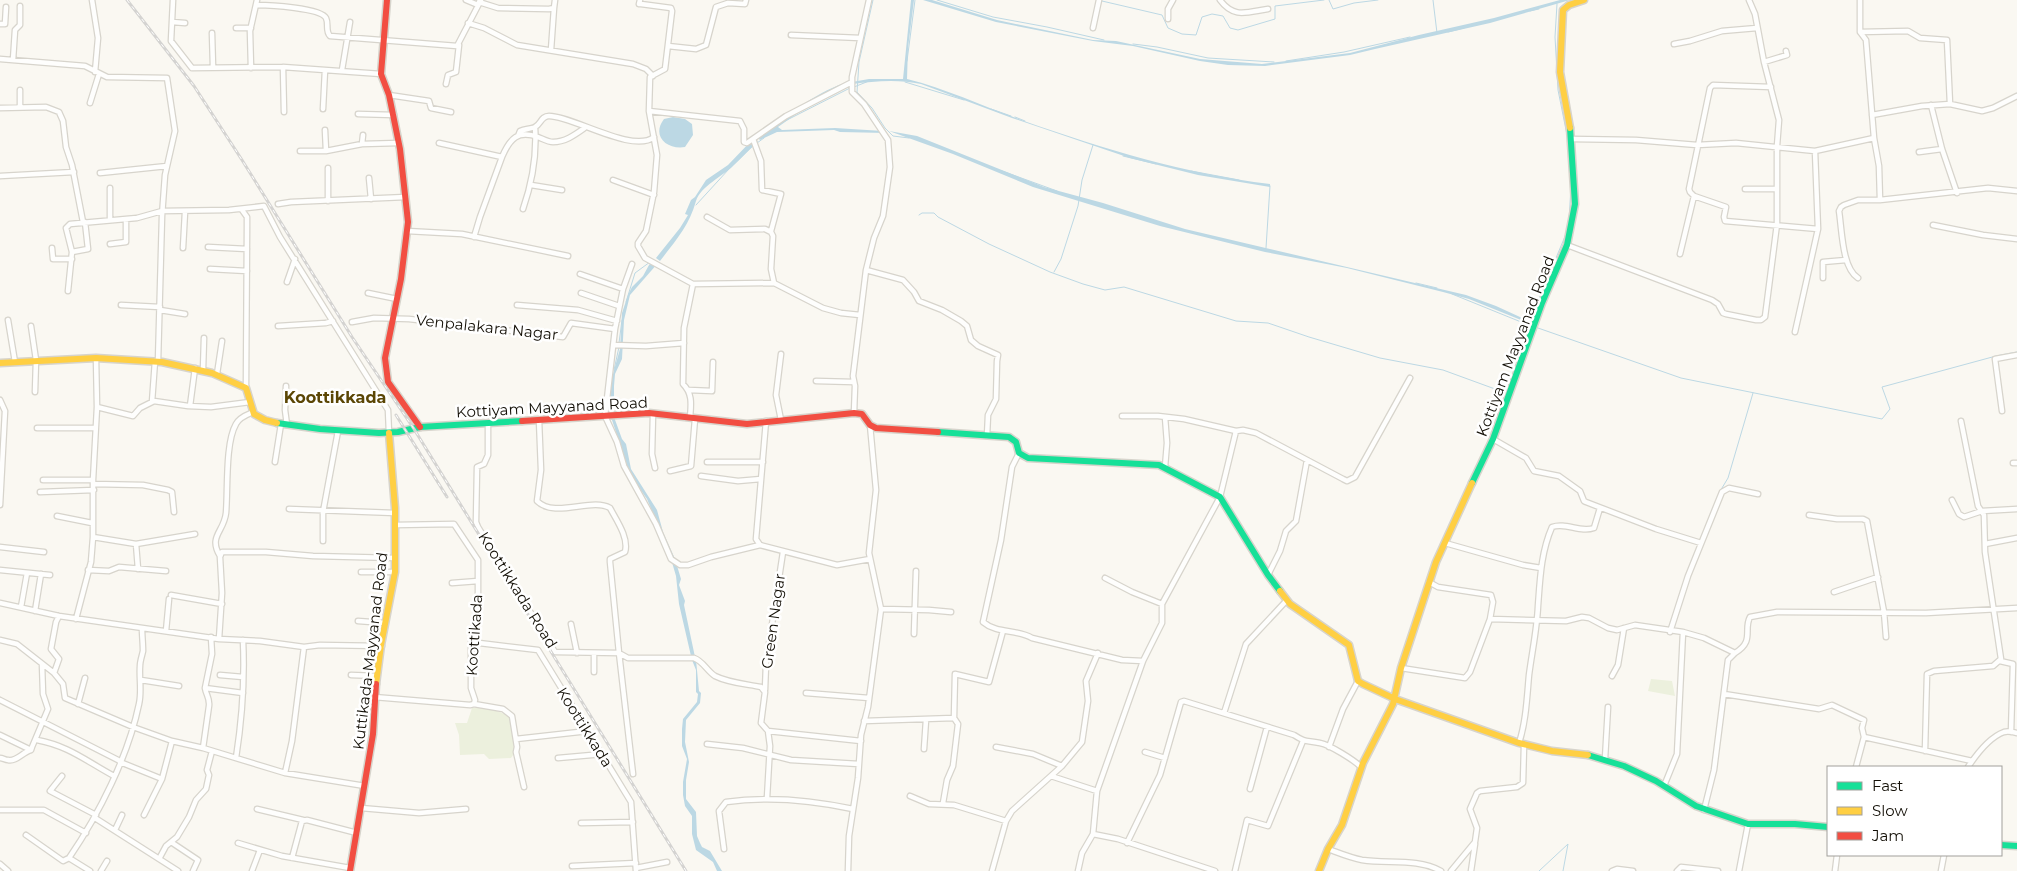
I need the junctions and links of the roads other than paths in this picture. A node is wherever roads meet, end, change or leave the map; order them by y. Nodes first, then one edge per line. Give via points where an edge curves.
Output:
1 (92, 0) edge
2 (173, 0) edge
3 (275, 0) edge
4 (387, 0) edge
5 (466, 0) edge
6 (555, 0) edge
7 (640, 0) edge
8 (746, 0) edge
9 (869, 0) edge
10 (1099, 0) edge
11 (1173, 0) edge
12 (1220, 0) edge
13 (1584, 0) edge
14 (1749, 0) edge
15 (1860, 0) edge
16 (257, 2) edge
17 (479, 2) edge
18 (20, 6) dead end
19 (273, 6) junction
20 (6, 7) dead end
21 (554, 8) junction
22 (1268, 8) dead end
23 (1168, 20) dead end
24 (172, 22) junction
25 (350, 22) dead end
26 (185, 23) dead end
27 (468, 23) junction
28 (0, 24) edge
29 (236, 28) dead end
30 (251, 28) junction
31 (1093, 28) dead end
32 (1757, 28) junction
33 (1860, 32) junction
34 (212, 33) dead end
35 (791, 35) dead end
36 (347, 38) junction
37 (860, 38) junction
38 (383, 40) junction
39 (1674, 44) dead end
40 (459, 45) junction
41 (668, 46) junction
42 (551, 50) junction
43 (1786, 51) dead end
44 (0, 59) edge
45 (13, 60) junction
46 (1764, 62) junction
47 (213, 67) junction
48 (251, 68) junction
49 (283, 68) junction
50 (325, 70) junction
51 (342, 70) junction
52 (97, 73) junction
53 (381, 74) junction
54 (653, 76) junction
55 (446, 84) dead end
56 (852, 84) junction
57 (1771, 87) junction
58 (20, 90) dead end
59 (389, 95) junction
60 (2017, 96) edge
61 (90, 103) dead end
62 (1950, 104) junction
63 (1931, 105) junction
64 (20, 107) junction
65 (0, 108) edge
66 (323, 109) dead end
67 (649, 111) junction
68 (284, 112) dead end
69 (450, 112) dead end
70 (358, 114) dead end
71 (394, 115) junction
72 (1872, 115) junction
73 (535, 127) junction
74 (586, 127) junction
75 (325, 130) dead end
76 (363, 135) dead end
77 (518, 136) junction
78 (536, 136) junction
79 (654, 137) junction
80 (1874, 138) junction
81 (753, 139) junction
82 (1572, 139) junction
83 (399, 143) junction
84 (439, 143) dead end
85 (362, 144) junction
86 (1697, 145) junction
87 (1776, 146) junction
88 (1942, 149) junction
89 (300, 151) dead end
90 (326, 151) junction
91 (1815, 151) junction
92 (1919, 152) dead end
93 (502, 157) junction
94 (167, 166) junction
95 (328, 168) dead end
96 (74, 172) junction
97 (100, 173) dead end
98 (0, 176) edge
99 (370, 178) dead end
100 (613, 180) dead end
101 (531, 185) junction
102 (110, 188) dead end
103 (1745, 189) dead end
104 (1776, 189) junction
105 (562, 190) dead end
106 (2017, 191) edge
107 (1957, 193) junction
108 (654, 194) junction
109 (1694, 196) junction
110 (406, 197) junction
111 (371, 199) junction
112 (1880, 200) junction
113 (328, 201) junction
114 (278, 204) dead end
115 (523, 209) dead end
116 (242, 210) junction
117 (162, 212) junction
118 (184, 212) junction
119 (707, 217) dead end
120 (126, 219) junction
121 (110, 220) junction
122 (84, 222) junction
123 (1776, 224) junction
124 (1933, 225) dead end
125 (1818, 229) junction
126 (407, 231) junction
127 (771, 231) junction
128 (474, 237) junction
129 (2017, 239) edge
130 (110, 244) dead end
131 (1568, 245) junction
132 (208, 247) dead end
133 (52, 248) dead end
134 (183, 248) dead end
135 (247, 249) junction
136 (72, 252) junction
137 (1680, 254) dead end
138 (568, 256) dead end
139 (72, 259) junction
140 (295, 260) junction
141 (1846, 260) junction
142 (632, 264) dead end
143 (210, 269) dead end
144 (866, 270) junction
145 (247, 271) junction
146 (580, 274) dead end
147 (1823, 278) dead end
148 (1858, 278) dead end
149 (287, 282) dead end
150 (693, 284) junction
151 (774, 284) junction
152 (623, 289) junction
153 (68, 291) dead end
154 (368, 293) dead end
155 (581, 293) dead end
156 (396, 299) junction
157 (121, 305) dead end
158 (517, 305) dead end
159 (619, 306) junction
160 (160, 308) junction
161 (185, 314) dead end
162 (860, 315) junction
163 (392, 319) junction
164 (8, 320) dead end
165 (333, 321) junction
166 (616, 321) junction
167 (352, 322) dead end
168 (32, 326) dead end
169 (278, 326) dead end
170 (615, 330) junction
171 (1795, 332) dead end
172 (204, 338) dead end
173 (222, 341) dead end
174 (684, 343) junction
175 (614, 345) junction
176 (781, 354) dead end
177 (2017, 355) edge
178 (96, 358) junction
179 (36, 360) junction
180 (157, 361) junction
181 (15, 362) junction
182 (713, 362) dead end
183 (0, 363) edge
184 (195, 368) junction
185 (202, 370) junction
186 (217, 374) junction
187 (1410, 378) dead end
188 (816, 381) dead end
189 (854, 382) junction
190 (286, 386) dead end
191 (246, 388) junction
192 (689, 390) junction
193 (36, 392) dead end
194 (0, 400) edge
195 (152, 402) junction
196 (250, 402) junction
197 (190, 406) junction
198 (97, 407) junction
199 (2002, 411) dead end
200 (252, 413) junction
201 (854, 413) junction
202 (653, 414) junction
203 (605, 416) junction
204 (1122, 416) dead end
205 (1165, 417) junction
206 (693, 419) junction
207 (539, 420) junction
208 (781, 420) junction
209 (766, 421) junction
210 (1960, 421) dead end
211 (488, 423) junction
212 (284, 425) junction
213 (870, 425) junction
214 (420, 427) junction
215 (37, 428) dead end
216 (95, 428) junction
217 (338, 431) junction
218 (1236, 431) junction
219 (389, 433) junction
220 (987, 436) junction
221 (1493, 439) junction
222 (1019, 453) junction
223 (1307, 460) junction
224 (275, 462) dead end
225 (706, 462) dead end
226 (763, 462) junction
227 (1165, 467) junction
228 (655, 468) dead end
229 (670, 471) dead end
230 (701, 476) dead end
231 (761, 479) junction
232 (43, 480) dead end
233 (93, 485) junction
234 (40, 492) dead end
235 (1758, 494) dead end
236 (1220, 497) junction
237 (1952, 500) dead end
238 (0, 505) edge
239 (1600, 508) junction
240 (289, 509) dead end
241 (2017, 509) edge
242 (1982, 511) junction
243 (174, 512) dead end
244 (323, 512) junction
245 (395, 513) junction
246 (1809, 515) dead end
247 (57, 516) dead end
248 (92, 523) junction
249 (395, 525) junction
250 (195, 534) dead end
251 (93, 537) junction
252 (2017, 538) edge
253 (323, 541) dead end
254 (1701, 543) junction
255 (136, 544) junction
256 (1445, 544) junction
257 (1985, 544) junction
258 (760, 546) junction
259 (0, 547) edge
260 (44, 552) dead end
261 (782, 552) junction
262 (220, 556) junction
263 (395, 558) junction
264 (870, 559) junction
265 (1541, 568) junction
266 (138, 569) junction
267 (0, 570) edge
268 (88, 570) junction
269 (166, 571) dead end
270 (27, 572) junction
271 (361, 572) dead end
272 (395, 572) junction
273 (916, 572) dead end
274 (41, 574) junction
275 (50, 575) dead end
276 (1268, 575) junction
277 (1878, 577) junction
278 (1105, 578) dead end
279 (478, 581) junction
280 (1429, 582) junction
281 (452, 583) dead end
282 (1834, 592) dead end
283 (1287, 600) junction
284 (0, 603) edge
285 (222, 604) junction
286 (1162, 604) junction
287 (20, 608) junction
288 (2017, 608) edge
289 (881, 609) junction
290 (914, 610) junction
291 (35, 611) junction
292 (1993, 611) junction
293 (951, 612) dead end
294 (1884, 612) junction
295 (60, 616) junction
296 (1537, 618) junction
297 (76, 619) junction
298 (1490, 619) junction
299 (358, 621) dead end
300 (385, 623) junction
301 (571, 624) dead end
302 (142, 628) junction
303 (1624, 628) junction
304 (166, 631) junction
305 (1003, 631) junction
306 (1670, 632) junction
307 (1683, 632) junction
308 (914, 634) dead end
309 (211, 637) junction
310 (219, 638) junction
311 (1886, 638) dead end
312 (0, 640) edge
313 (243, 640) junction
314 (471, 642) junction
315 (382, 646) junction
316 (304, 647) junction
317 (577, 653) junction
318 (594, 653) junction
319 (619, 653) junction
320 (1098, 653) junction
321 (1735, 653) junction
322 (2000, 660) junction
323 (1143, 661) junction
324 (42, 664) junction
325 (1400, 668) junction
326 (54, 672) junction
327 (594, 672) dead end
328 (220, 675) dead end
329 (351, 675) dead end
330 (377, 676) junction
331 (1612, 676) dead end
332 (243, 677) junction
333 (84, 678) dead end
334 (141, 680) junction
335 (1358, 681) junction
336 (179, 686) dead end
337 (205, 688) junction
338 (765, 690) junction
339 (243, 692) junction
340 (806, 693) dead end
341 (1724, 694) junction
342 (374, 697) junction
343 (869, 698) junction
344 (1394, 699) junction
345 (0, 700) edge
346 (78, 704) junction
347 (474, 704) junction
348 (1608, 707) dead end
349 (1224, 713) junction
350 (954, 718) junction
351 (44, 720) junction
352 (926, 720) junction
353 (864, 721) junction
354 (133, 727) junction
355 (1267, 727) junction
356 (588, 731) junction
357 (768, 731) junction
358 (2011, 732) junction
359 (2017, 732) edge
360 (0, 735) edge
361 (1864, 737) junction
362 (516, 739) junction
363 (37, 740) dead end
364 (172, 741) junction
365 (1303, 741) junction
366 (861, 742) junction
367 (707, 744) dead end
368 (1521, 744) junction
369 (996, 747) dead end
370 (1329, 747) junction
371 (203, 748) junction
372 (924, 749) dead end
373 (31, 750) junction
374 (1925, 750) junction
375 (212, 751) junction
376 (1145, 752) dead end
377 (603, 754) junction
378 (769, 755) junction
379 (0, 758) edge
380 (236, 758) junction
381 (558, 758) dead end
382 (1165, 758) junction
383 (1605, 760) junction
384 (120, 761) junction
385 (1972, 761) junction
386 (859, 764) junction
387 (1062, 766) junction
388 (1856, 766) edge
389 (1969, 766) edge
390 (1361, 768) junction
391 (285, 773) junction
392 (633, 774) dead end
393 (62, 776) dead end
394 (114, 776) junction
395 (1051, 776) junction
396 (162, 779) junction
397 (365, 786) junction
398 (1664, 786) junction
399 (524, 787) dead end
400 (1250, 789) dead end
401 (1097, 791) junction
402 (910, 796) dead end
403 (767, 798) junction
404 (943, 803) junction
405 (361, 808) junction
406 (257, 809) dead end
407 (466, 809) dead end
408 (853, 809) junction
409 (0, 810) edge
410 (1704, 810) junction
411 (144, 814) dead end
412 (122, 815) dead end
413 (95, 817) junction
414 (303, 820) junction
415 (1006, 821) junction
416 (633, 822) junction
417 (581, 823) dead end
418 (1748, 824) junction
419 (1827, 827) edge
420 (115, 830) junction
421 (86, 833) junction
422 (357, 833) junction
423 (1093, 834) junction
424 (26, 835) dead end
425 (171, 842) junction
426 (238, 842) dead end
427 (1127, 842) junction
428 (1475, 842) junction
429 (2002, 845) edge
430 (2017, 846) edge
431 (724, 849) dead end
432 (1328, 849) junction
433 (260, 850) junction
434 (1837, 856) edge
435 (1944, 856) edge
436 (69, 858) junction
437 (292, 858) junction
438 (160, 859) junction
439 (107, 861) dead end
440 (667, 862) dead end
441 (0, 864) edge
442 (572, 866) dead end
443 (636, 867) edge
444 (350, 869) edge
445 (87, 870) edge
446 (8, 871) edge
447 (101, 871) edge
448 (178, 871) edge
449 (193, 871) edge
450 (252, 871) edge
451 (848, 871) edge
452 (992, 871) edge
453 (1078, 871) edge
454 (1215, 871) edge
455 (1235, 871) edge
456 (1318, 871) edge
457 (1441, 871) edge
458 (1451, 871) edge
459 (1471, 871) edge
460 (1612, 871) edge
461 (1633, 871) edge
462 (1676, 871) edge
463 (1718, 871) edge
464 (1739, 871) edge
465 (1835, 871) edge
466 (1941, 871) edge

1 - 52 street via 98,38
2 - 24 street
3 - 19 street
4 - 38 main road
5 - 17 street
6 - 21 street
7 - 41 street via 639,4 671,8
8 - 41 street via 745,4 728,2 716,7 706,45 696,49
9 - 37 street
10 - 31 street
11 - 23 street via 1168,9
12 - 22 street via 1236,13
13 - 82 main road, Kottiyam Mayyanad Road via 1562,10 1560,72
14 - 32 street
15 - 33 street
16 - 19 street
16 - 30 street
17 - 21 street via 498,8
17 - 27 street
18 - 45 street
19 - 36 street via 299,8 323,15 327,20 328,35
20 - 28 street via 5,24
21 - 42 street
24 - 26 street
24 - 47 street via 172,44 190,66
25 - 36 street
27 - 40 street
27 - 42 street via 517,45
29 - 30 street
30 - 48 street
32 - 39 street via 1722,31
32 - 46 street
33 - 62 street via 1908,31 1920,38 1947,40
33 - 72 street via 1866,40
34 - 47 street
35 - 37 street
36 - 38 street
36 - 51 street
37 - 56 street
38 - 40 street
38 - 53 main road
40 - 55 street via 456,72 448,75
41 - 54 street via 665,69
42 - 54 street via 634,64
43 - 46 street via 1787,55
44 - 45 street
45 - 52 street via 85,66
46 - 57 street
47 - 48 street
48 - 49 street
49 - 50 street
49 - 68 street
50 - 51 street
50 - 66 street
51 - 53 street
52 - 61 street
52 - 94 street via 107,77 167,78 175,131
53 - 59 main road
54 - 67 street via 650,77
56 - 81 street via 786,116
56 - 144 street via 852,92 888,140 889,149 890,167 883,216
57 - 86 street via 1714,85 1710,88
57 - 87 street via 1779,120
58 - 64 street
59 - 69 street via 429,101 431,108
59 - 71 main road
60 - 62 street via 1982,111
62 - 63 street
63 - 72 street
63 - 88 street
64 - 65 street
64 - 96 street via 46,107 59,112
67 - 79 street
67 - 81 street via 740,121 744,142 747,144
70 - 71 street
71 - 83 main road
72 - 80 street
73 - 74 street via 549,116
73 - 77 street via 520,131
73 - 78 street
74 - 78 street via 572,137 556,142
74 - 79 street via 633,140 649,141
75 - 90 street
76 - 85 street
77 - 78 street
77 - 93 street via 510,141
78 - 101 street
79 - 108 street via 657,154
80 - 91 street
80 - 112 street
81 - 127 street via 761,161 762,190 781,194
82 - 86 street
82 - 131 main road, Kottiyam Mayyanad Road via 1576,204
83 - 85 street
83 - 110 main road
84 - 93 street
85 - 90 street
86 - 87 street via 1736,142
86 - 109 street via 1689,188
87 - 91 street
87 - 104 street
88 - 92 street
88 - 107 street
89 - 90 street
91 - 125 street
93 - 128 street
94 - 97 street
94 - 117 street
95 - 113 street
96 - 98 street
96 - 122 street
99 - 111 street
100 - 108 street
101 - 105 street
101 - 115 street
102 - 121 street
103 - 104 street
104 - 123 street
106 - 107 street via 1988,188
107 - 112 street
108 - 150 street via 646,231 638,243 645,258
109 - 123 street via 1726,207 1725,221
109 - 137 street
110 - 111 street
110 - 126 main road
111 - 113 street
112 - 141 street via 1852,201 1841,207
113 - 114 street
116 - 118 street
116 - 135 street via 247,217
116 - 140 street via 264,206
117 - 118 street
117 - 120 street
117 - 160 street
118 - 134 street
119 - 127 street via 730,230
120 - 121 street
120 - 130 street via 126,242
121 - 122 street
122 - 136 street via 88,249
122 - 136 street via 67,226
123 - 125 street
123 - 131 street via 1766,314 1761,320 1726,314 1712,300
124 - 129 street
125 - 171 street
126 - 128 street
126 - 156 main road
127 - 151 street via 774,236 771,269
128 - 138 street
131 - 221 main road, Kottiyam Mayyanad Road via 1542,303
132 - 135 street
133 - 139 street via 53,259
135 - 145 street
136 - 139 street
139 - 153 street
140 - 149 street
140 - 165 street
141 - 147 street via 1822,262
141 - 148 street
142 - 152 street
143 - 145 street
144 - 162 street
144 - 220 street via 903,280 919,301 961,321 967,326 971,340 998,355 996,399 988,415
145 - 191 street
146 - 152 street
150 - 151 street
150 - 174 street
151 - 162 street via 823,308
152 - 159 street
154 - 156 street
155 - 159 street
156 - 163 main road
157 - 160 street
158 - 166 street via 578,310
159 - 166 street
160 - 161 street
160 - 180 street
162 - 189 street
163 - 167 street, Venpalakara Nagar
163 - 170 street, Venpalakara Nagar via 492,327 563,337 571,323
163 - 214 main road via 385,358 388,382
164 - 181 street
165 - 169 street
165 - 219 street via 388,410
166 - 170 street
168 - 179 street
170 - 175 street
172 - 185 street
173 - 186 street
174 - 175 street
174 - 192 street via 684,384
175 - 203 street
176 - 208 street via 776,396
177 - 199 street via 1995,359
178 - 179 main road
178 - 180 main road
178 - 198 street
179 - 181 main road
179 - 193 street
180 - 184 main road
180 - 195 street
181 - 183 main road
182 - 192 street via 712,391
184 - 185 main road
184 - 197 street
185 - 186 main road
186 - 191 main road
187 - 223 street via 1354,477 1343,480
188 - 189 street
189 - 201 street
190 - 212 street
191 - 196 main road
192 - 206 street
194 - 238 street via 5,411
195 - 197 street
195 - 198 street via 140,408 134,416
196 - 197 street
196 - 200 main road
198 - 216 street
200 - 212 main road, Kottiyam Mayyanad Road via 257,418
200 - 262 street via 236,423 233,432 226,516 215,545
201 - 208 main road, Kottiyam Mayyanad Road
201 - 213 main road via 862,414
202 - 203 main road, Kottiyam Mayyanad Road
202 - 206 main road, Kottiyam Mayyanad Road
202 - 228 street
203 - 207 main road, Kottiyam Mayyanad Road
203 - 258 street via 624,466 675,563 688,564
204 - 205 street
205 - 218 street
205 - 227 street
206 - 209 main road, Kottiyam Mayyanad Road via 747,424
206 - 229 street via 691,466
207 - 211 main road, Kottiyam Mayyanad Road
207 - 319 street via 537,501 545,507 606,506 625,539 625,552 610,559
208 - 209 main road, Kottiyam Mayyanad Road
209 - 226 street
210 - 242 street via 1978,506
211 - 214 main road, Kottiyam Mayyanad Road
211 - 317 street, Koottikkada Road via 488,455 484,464 477,467 476,522 555,652
212 - 217 main road, Kottiyam Mayyanad Road
212 - 224 street
213 - 220 main road
213 - 264 street via 876,490
214 - 219 main road, Kottiyam Mayyanad Road
215 - 216 street
216 - 233 street
217 - 219 main road, Kottiyam Mayyanad Road
217 - 244 street
218 - 223 street via 1256,433
218 - 236 street
219 - 245 main road, Kuttikada-Mayyanad Road
220 - 222 main road via 1013,439
221 - 239 street via 1526,458 1534,471 1559,476 1580,491 1584,501
221 - 256 main road, Kottiyam Mayyanad Road
222 - 227 main road via 1028,458 1147,463
222 - 305 street via 1012,467 1001,540 983,619 989,626
223 - 276 street via 1296,521 1286,531
225 - 226 street
226 - 231 street
227 - 236 main road
230 - 231 street via 738,481
231 - 258 street via 756,539
232 - 233 street
233 - 234 street
233 - 243 street via 143,485 168,490 172,492
233 - 248 street
235 - 254 street via 1732,488 1724,490
236 - 276 main road
236 - 286 street
237 - 242 street via 1964,517
239 - 254 street
239 - 265 street via 1591,530 1552,527
240 - 244 street
241 - 242 street
242 - 257 street
244 - 245 street
244 - 253 street
245 - 249 main road, Kuttikada-Mayyanad Road
246 - 277 street via 1863,518 1867,521
247 - 248 street
248 - 251 street
249 - 263 main road, Kuttikada-Mayyanad Road
249 - 279 street via 454,524 478,560
250 - 255 street
251 - 255 street
251 - 268 street
252 - 257 street
254 - 306 street
255 - 266 street
256 - 265 street
256 - 280 main road, Kottiyam Mayyanad Road
257 - 292 street
258 - 261 street
259 - 260 street
261 - 264 street via 840,565
261 - 338 street, Green Nagar
262 - 263 street via 226,551
262 - 285 street
263 - 272 main road, Kuttikada-Mayyanad Road
264 - 289 street
265 - 296 street
266 - 268 street
266 - 269 street
267 - 270 street
268 - 297 street
270 - 274 street
270 - 287 street
271 - 272 street
272 - 300 main road, Kuttikada-Mayyanad Road
273 - 290 street
274 - 275 street
274 - 291 street
276 - 283 main road
277 - 282 street
277 - 294 street
278 - 286 street
279 - 281 street, Koottikada
279 - 314 street, Koottikada
280 - 298 street via 1438,587 1491,595
280 - 325 main road, Kottiyam Mayyanad Road
283 - 335 main road via 1349,644
283 - 349 street via 1246,644
284 - 287 street
285 - 304 street via 170,597
285 - 310 street
286 - 323 street via 1162,623
287 - 291 street
288 - 292 street
289 - 290 street
289 - 343 street
290 - 293 street
290 - 308 street
291 - 295 street
292 - 294 street
292 - 322 street
294 - 311 street
294 - 321 street via 1777,612 1755,616 1748,620 1748,637
295 - 297 street
295 - 326 street via 51,649 60,659
296 - 298 street
296 - 303 street via 1566,620 1582,617 1596,620 1608,628
296 - 368 street
297 - 302 street
298 - 325 street via 1465,678
299 - 300 street
300 - 315 main road, Kuttikada-Mayyanad Road
301 - 317 street
302 - 304 street
302 - 334 street
303 - 306 street via 1636,625
303 - 331 street via 1618,665
304 - 309 street
305 - 320 street via 1023,633 1032,638
305 - 350 street via 989,682 954,674
306 - 307 street
307 - 321 street
307 - 398 street via 1677,754
309 - 310 street
309 - 337 street via 212,654
310 - 313 street
312 - 324 street via 17,644
313 - 316 street
313 - 332 street
314 - 347 street, Koottikada
314 - 356 street, Koottikkada via 538,650
315 - 316 street
315 - 330 main road, Kuttikada-Mayyanad Road
316 - 391 street via 294,731
317 - 318 street
318 - 319 street
318 - 327 street
319 - 338 street via 628,658 694,658 713,675
319 - 392 street
320 - 323 street via 1122,660
320 - 387 street via 1086,681 1088,700 1082,742
321 - 341 street via 1728,660
322 - 358 street via 2013,664
322 - 374 street via 1993,666 1928,674
323 - 401 street
324 - 326 street
324 - 351 street via 43,694 48,709
325 - 344 main road, Kottiyam Mayyanad Road
326 - 346 street via 63,684 66,698
328 - 332 street
329 - 330 street
330 - 342 main road, Kuttikada-Mayyanad Road
332 - 339 street
333 - 346 street
334 - 336 street
334 - 354 street
335 - 344 main road
335 - 370 street
337 - 339 street
337 - 371 street via 210,699
338 - 357 street, Green Nagar via 761,723
339 - 380 street
340 - 343 street
341 - 361 street via 1819,709 1832,706 1864,720
341 - 410 street via 1714,770
342 - 347 street
342 - 397 main road, Kuttikada-Mayyanad Road via 373,734
343 - 353 street
344 - 368 main road
344 - 390 main road, Kottiyam Mayyanad Road
345 - 351 street
346 - 354 street
347 - 362 street via 507,711 512,716
348 - 383 street
349 - 355 street
349 - 382 street via 1181,702
350 - 352 street
350 - 404 street via 958,724 953,766
351 - 373 street
351 - 384 street
352 - 353 street
352 - 372 street
353 - 366 street
354 - 364 street
354 - 384 street
355 - 365 street
355 - 400 street
356 - 362 street
356 - 377 street, Koottikkada
357 - 366 street
357 - 378 street
358 - 359 street
358 - 385 street via 1999,735
360 - 373 street
361 - 374 street
361 - 388 street
362 - 399 street
363 - 394 street via 74,751
364 - 371 street
364 - 396 street
365 - 370 street
365 - 455 street via 1268,826 1247,820
366 - 386 street
367 - 378 street
368 - 383 main road
368 - 428 street via 1524,783 1477,793 1470,809 1477,828
369 - 387 street via 1033,754
370 - 390 street via 1351,758
371 - 375 street
373 - 379 street via 21,753 15,760
374 - 385 street
375 - 380 street
375 - 425 street via 206,789
376 - 382 street
377 - 381 street
377 - 416 street, Koottikkada via 631,802
378 - 386 street via 791,760
378 - 403 street
380 - 391 street
382 - 427 street
383 - 398 main road via 1638,771
384 - 394 street
384 - 396 street
385 - 389 street
386 - 408 street
387 - 395 street
390 - 432 main road, Kottiyam Mayyanad Road via 1342,825
391 - 397 street
393 - 413 street via 50,791
394 - 413 street
395 - 401 street
395 - 415 street via 1012,811
396 - 411 street
397 - 405 main road, Kuttikada-Mayyanad Road
398 - 410 main road
401 - 423 street
402 - 404 street via 929,804
403 - 408 street
403 - 431 street via 723,805 720,811
404 - 415 street
405 - 407 street via 419,813
405 - 422 main road, Kuttikada-Mayyanad Road
406 - 414 street
408 - 451 street via 848,836
409 - 421 street via 44,810
410 - 418 main road
412 - 420 street
413 - 420 street
413 - 421 street
414 - 422 street
414 - 437 street via 299,823
415 - 452 street
416 - 417 street
416 - 443 street, Koottikkada
418 - 419 main road
418 - 464 street
420 - 438 street
421 - 436 street
422 - 444 main road, Kuttikada-Mayyanad Road
423 - 427 street
423 - 453 street via 1082,853
424 - 436 street via 63,861
425 - 438 street
425 - 449 street via 198,860
426 - 433 street
427 - 454 street
428 - 458 street
428 - 459 street
429 - 430 main road
432 - 456 main road, Kottiyam Mayyanad Road
432 - 457 street via 1363,860 1429,866
433 - 437 street
433 - 450 street
434 - 465 street
435 - 466 street
436 - 445 street
437 - 444 street
438 - 448 street
439 - 447 street
440 - 443 street
441 - 446 street
442 - 443 street
460 - 461 street
462 - 463 street via 1685,867

